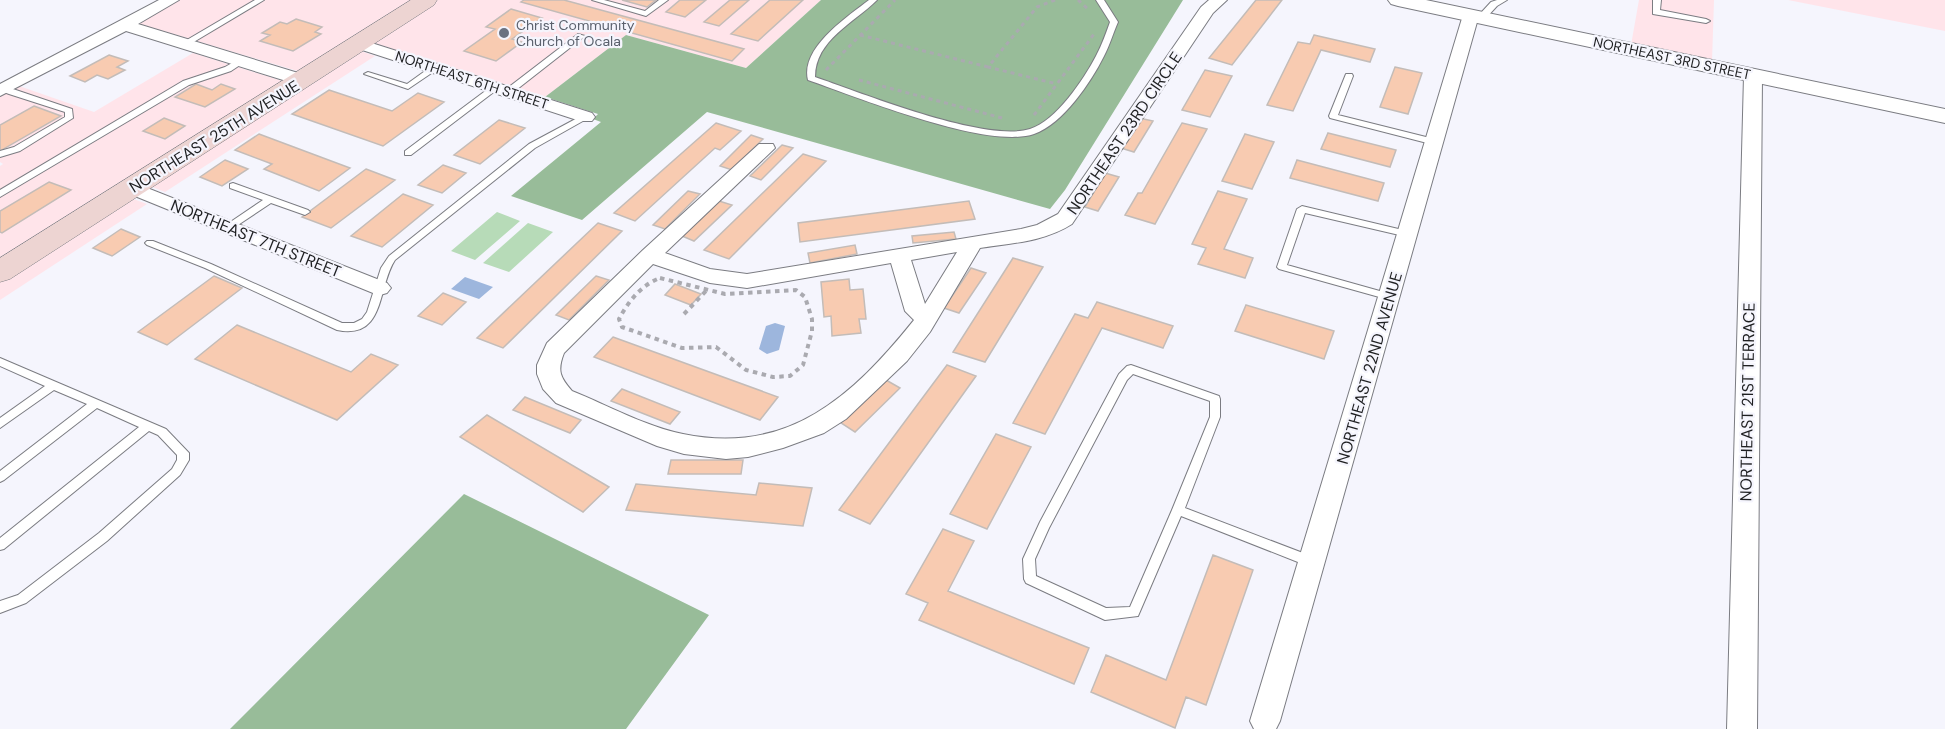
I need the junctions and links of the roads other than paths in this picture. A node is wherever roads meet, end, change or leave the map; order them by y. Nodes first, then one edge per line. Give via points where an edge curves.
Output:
1 (171, 0) edge
2 (260, 0) edge
3 (426, 0) edge
4 (596, 0) edge
5 (664, 0) edge
6 (873, 0) edge
7 (1100, 0) edge
8 (1219, 0) edge
9 (1398, 0) edge
10 (1503, 0) edge
11 (1657, 0) edge
12 (1476, 16) junction
13 (1706, 21) dead end
14 (124, 25) junction
15 (581, 36) dead end
16 (184, 44) junction
17 (358, 44) junction
18 (242, 61) junction
19 (435, 68) junction
20 (368, 74) dead end
21 (1753, 75) junction
22 (1349, 76) dead end
23 (302, 80) junction
24 (2, 90) edge
25 (502, 90) junction
26 (1945, 116) edge
27 (586, 117) joint
28 (1435, 142) junction
29 (766, 148) dead end
30 (408, 153) dead end
31 (0, 154) edge
32 (233, 186) dead end
33 (132, 188) junction
34 (0, 194) edge
35 (270, 199) junction
36 (305, 212) dead end
37 (229, 228) junction
38 (1408, 234) junction
39 (973, 242) junction
40 (150, 243) dead end
41 (650, 255) junction
42 (899, 255) junction
43 (0, 272) edge
44 (380, 288) junction
45 (1390, 297) junction
46 (927, 318) junction
47 (2, 366) edge
48 (52, 386) junction
49 (95, 404) junction
50 (0, 424) edge
51 (147, 426) junction
52 (0, 477) edge
53 (1178, 510) junction
54 (0, 545) edge
55 (1313, 562) junction
56 (0, 607) edge
57 (1265, 721) dead end
58 (1742, 729) edge

1 - 14 street
2 - 16 lane
3 - 17 main road, NORTHEAST 25TH AVENUE
4 - 5 lane via 646,14
6 - 7 lane via 821,45 809,68 812,78 941,121 1002,134 1032,132 1057,116 1099,59 1114,22
8 - 39 street, NORTHEAST 23RD CIRCLE via 1207,10 1065,219 1034,233
9 - 12 street, NORTHEAST 3RD STREET
10 - 12 lane
11 - 13 lane via 1656,12
12 - 21 street, NORTHEAST 3RD STREET
12 - 28 street, NORTHEAST 22ND AVENUE
14 - 16 street
14 - 24 street
15 - 25 lane
16 - 18 street
17 - 19 street, NORTHEAST 6TH STREET
17 - 23 main road, NORTHEAST 25TH AVENUE
18 - 23 street
18 - 34 lane via 186,83
19 - 20 lane via 408,87
19 - 25 street, NORTHEAST 6TH STREET
21 - 26 street, NORTHEAST 3RD STREET
21 - 58 street, NORTHEAST 21ST TERRACE
22 - 28 lane via 1333,116
23 - 33 main road, NORTHEAST 25TH AVENUE
24 - 31 lane via 69,111 69,118 17,149
25 - 27 street, NORTHEAST 6TH STREET
25 - 30 lane
27 - 44 lane via 532,146 397,254 383,270
28 - 38 street, NORTHEAST 22ND AVENUE
29 - 41 street
32 - 35 lane
33 - 37 street, NORTHEAST 7TH STREET
33 - 43 main road, NORTHEAST 25TH AVENUE
35 - 36 lane
35 - 37 lane
37 - 44 street, NORTHEAST 7TH STREET
38 - 45 street, NORTHEAST 22ND AVENUE
38 - 45 lane via 1302,209 1282,267
39 - 42 street, NORTHEAST 23RD CIRCLE
39 - 46 street
40 - 44 lane via 341,327 363,325 369,320
41 - 42 street, NORTHEAST 23RD CIRCLE via 714,277 747,281
41 - 46 street via 555,349 548,374 564,397 684,444 726,449 748,447 816,426 838,413 899,355
42 - 46 street via 916,310
45 - 55 street, NORTHEAST 22ND AVENUE
47 - 48 lane
48 - 49 lane
48 - 50 lane
49 - 51 lane
49 - 52 lane
51 - 54 lane
51 - 56 lane via 162,432 183,453 176,472 103,537 22,599
53 - 53 lane via 1134,612 1105,614 1030,579 1029,559 1044,526 1123,377 1131,369 1215,399 1215,417
53 - 55 lane
55 - 57 street, NORTHEAST 22ND AVENUE

